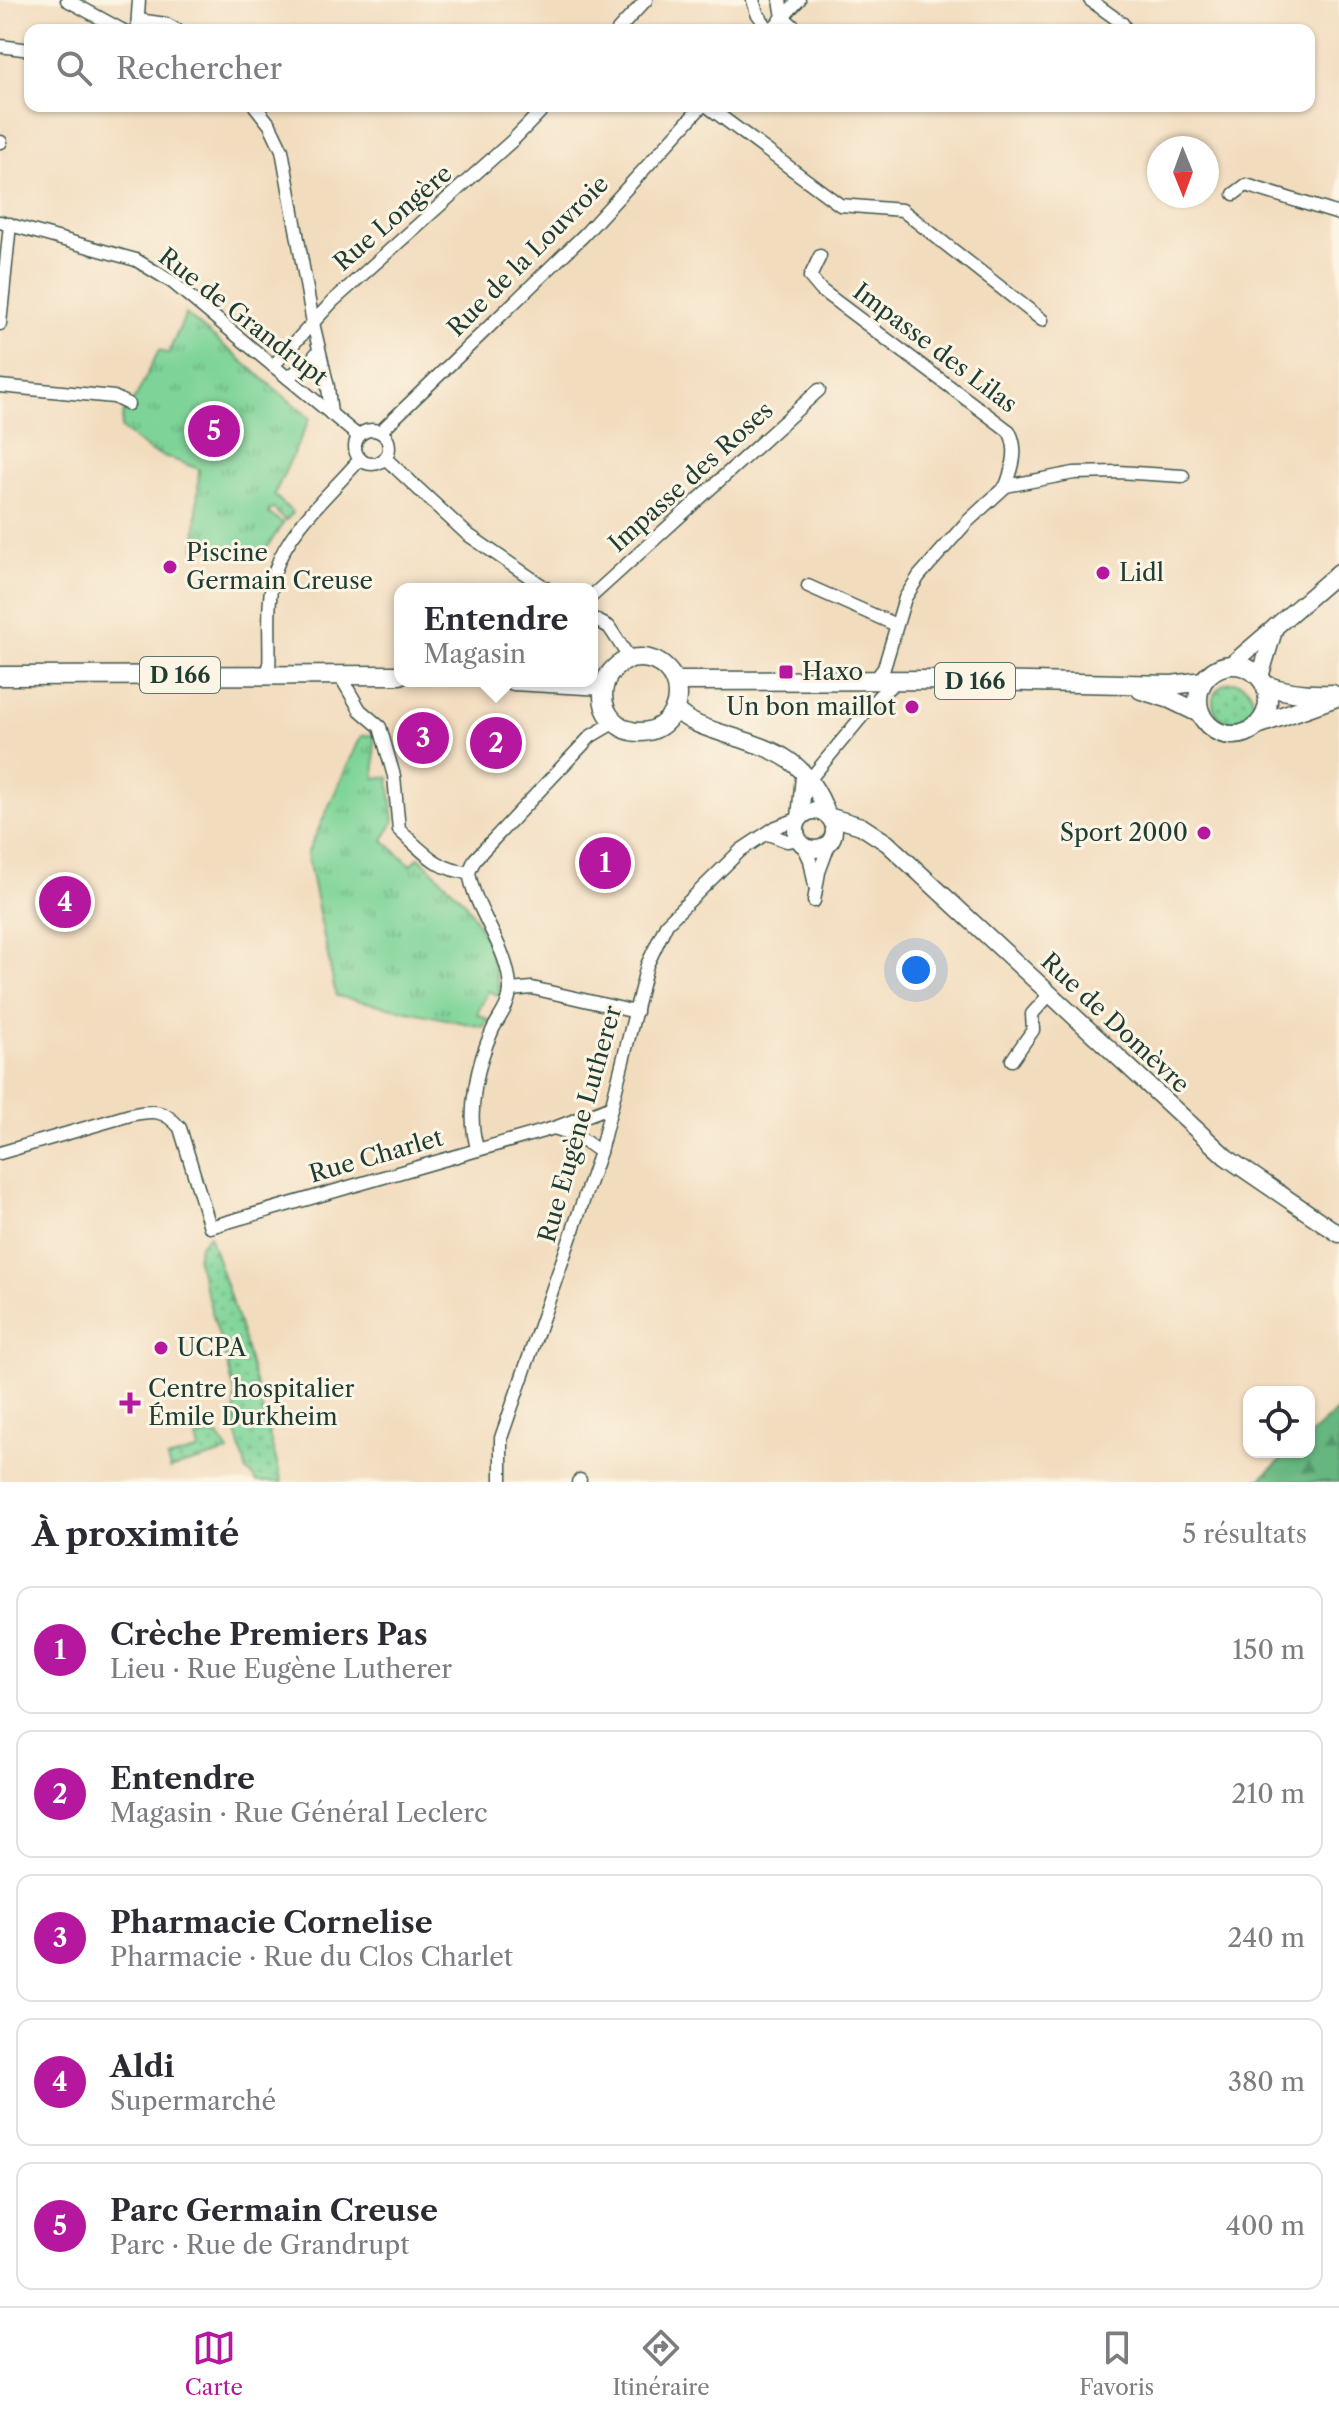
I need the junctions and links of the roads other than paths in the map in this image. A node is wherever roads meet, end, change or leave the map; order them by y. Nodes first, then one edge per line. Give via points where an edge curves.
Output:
1 (67, 0) edge
2 (139, 0) edge
3 (646, 0) edge
4 (753, 0) edge
5 (780, 0) edge
6 (799, 0) edge
7 (1090, 0) edge
8 (783, 17) junction
9 (111, 24) edge
10 (137, 24) edge
11 (624, 24) edge
12 (765, 24) edge
13 (776, 24) edge
14 (791, 24) edge
15 (1123, 24) edge
16 (0, 46) edge
17 (24, 49) edge
18 (264, 112) edge
19 (540, 112) edge
20 (699, 112) edge
21 (713, 112) edge
22 (1234, 194) dead end
23 (1339, 214) edge
24 (5, 223) edge
25 (820, 256) dead end
26 (1042, 320) dead end
27 (313, 323) junction
28 (0, 324) edge
29 (319, 350) junction
30 (273, 366) junction
31 (288, 378) junction
32 (0, 386) edge
33 (819, 390) dead end
34 (128, 404) dead end
35 (331, 414) junction
36 (380, 432) junction
37 (358, 436) junction
38 (385, 458) junction
39 (360, 459) junction
40 (1183, 476) dead end
41 (1006, 486) junction
42 (1339, 572) edge
43 (538, 583) edge
44 (808, 586) dead end
45 (598, 591) edge
46 (598, 621) edge
47 (896, 625) junction
48 (1275, 627) junction
49 (630, 659) junction
50 (1231, 665) junction
51 (269, 674) junction
52 (339, 674) junction
53 (394, 675) edge
54 (0, 676) edge
55 (875, 680) junction
56 (898, 680) junction
57 (675, 681) junction
58 (1203, 681) junction
59 (1263, 681) junction
60 (1119, 683) junction
61 (598, 686) edge
62 (604, 686) junction
63 (1339, 695) edge
64 (675, 709) junction
65 (1201, 714) junction
66 (615, 722) junction
67 (1260, 724) junction
68 (807, 777) junction
69 (828, 816) junction
70 (800, 818) junction
71 (871, 832) junction
72 (768, 834) junction
73 (801, 842) junction
74 (830, 842) junction
75 (469, 872) junction
76 (510, 990) junction
77 (1049, 995) junction
78 (636, 1012) junction
79 (1012, 1060) dead end
80 (612, 1106) junction
81 (554, 1128) junction
82 (478, 1150) junction
83 (600, 1152) junction
84 (0, 1153) edge
85 (1339, 1234) edge
86 (501, 1467) junction
87 (501, 1482) edge
88 (512, 1482) edge

1 - 9 street
2 - 10 street
3 - 11 street
4 - 12 street
5 - 8 street
6 - 8 street
7 - 15 street
8 - 13 street
8 - 14 street
16 - 17 street
18 - 27 street via 282,150
19 - 27 street, Rue Longère
20 - 36 street, Rue de la Louvroie via 584,235
21 - 26 street via 840,205 902,210
22 - 23 street via 1246,185
24 - 28 street
24 - 30 street, Rue de Grandrupt via 136,260 172,282
25 - 41 street, Impasse des Lilas via 810,277 821,290 1009,431 1015,441 1014,463
27 - 29 street
27 - 30 street, Rue Longère
29 - 31 street
29 - 35 street
30 - 31 street, Rue de Grandrupt
31 - 35 street, Rue de Grandrupt
32 - 34 street via 114,397
33 - 45 street, Impasse des Roses
35 - 37 street, Rue de Grandrupt
36 - 37 street
36 - 38 street via 388,441
37 - 39 street via 355,448
38 - 39 street via 375,463
38 - 43 street via 467,534
39 - 51 street via 286,544 275,568
40 - 41 street via 1074,473
41 - 47 street via 919,576
42 - 48 street
44 - 47 street
46 - 49 street via 609,627
47 - 55 street via 884,668
48 - 50 street
48 - 59 street
49 - 57 main road via 656,661
49 - 62 main road via 613,669
50 - 58 main road
50 - 59 main road via 1243,666
51 - 52 main road, D 166
51 - 54 main road, D 166
52 - 53 main road, D 166
52 - 75 street via 360,710 380,727 394,776 399,830 441,866
55 - 56 main road, D 166
55 - 57 main road, D 166
56 - 60 main road, D 166
56 - 68 street
57 - 64 main road
58 - 60 main road, D 166
58 - 65 main road
59 - 63 main road via 1278,690
59 - 67 main road via 1267,709
60 - 65 main road, D 166
61 - 62 main road
62 - 66 main road via 603,699
63 - 67 main road
64 - 66 main road via 648,731 636,732
64 - 68 street via 687,721 770,748
65 - 67 main road via 1207,724 1228,735
66 - 75 street via 591,736 475,859
68 - 69 street
68 - 70 street
69 - 70 street via 816,811
69 - 71 street, Rue de Domèvre
69 - 74 street via 834,829
70 - 72 street, Rue Eugène Lutherer
70 - 73 street via 796,829
71 - 74 street
71 - 77 street, Rue de Domèvre
72 - 73 street
72 - 78 street, Rue Eugène Lutherer via 753,839 667,923 647,965
73 - 74 street via 817,849
73 - 74 street via 815,895
75 - 76 street via 477,904 499,945
76 - 78 street via 532,988
76 - 82 street via 479,1063 474,1099
77 - 79 street via 1032,1014 1033,1030
77 - 85 street, Rue de Domèvre via 1226,1157
78 - 80 street, Rue Eugène Lutherer
80 - 81 street, Rue Charlet
80 - 83 street, Rue Eugène Lutherer
81 - 82 street, Rue Charlet
81 - 83 street
82 - 84 street, Rue Charlet via 210,1227 180,1128 161,1112 130,1115
83 - 86 street, Rue Eugène Lutherer via 501,1438
86 - 87 street, Rue Eugène Lutherer
86 - 88 street

